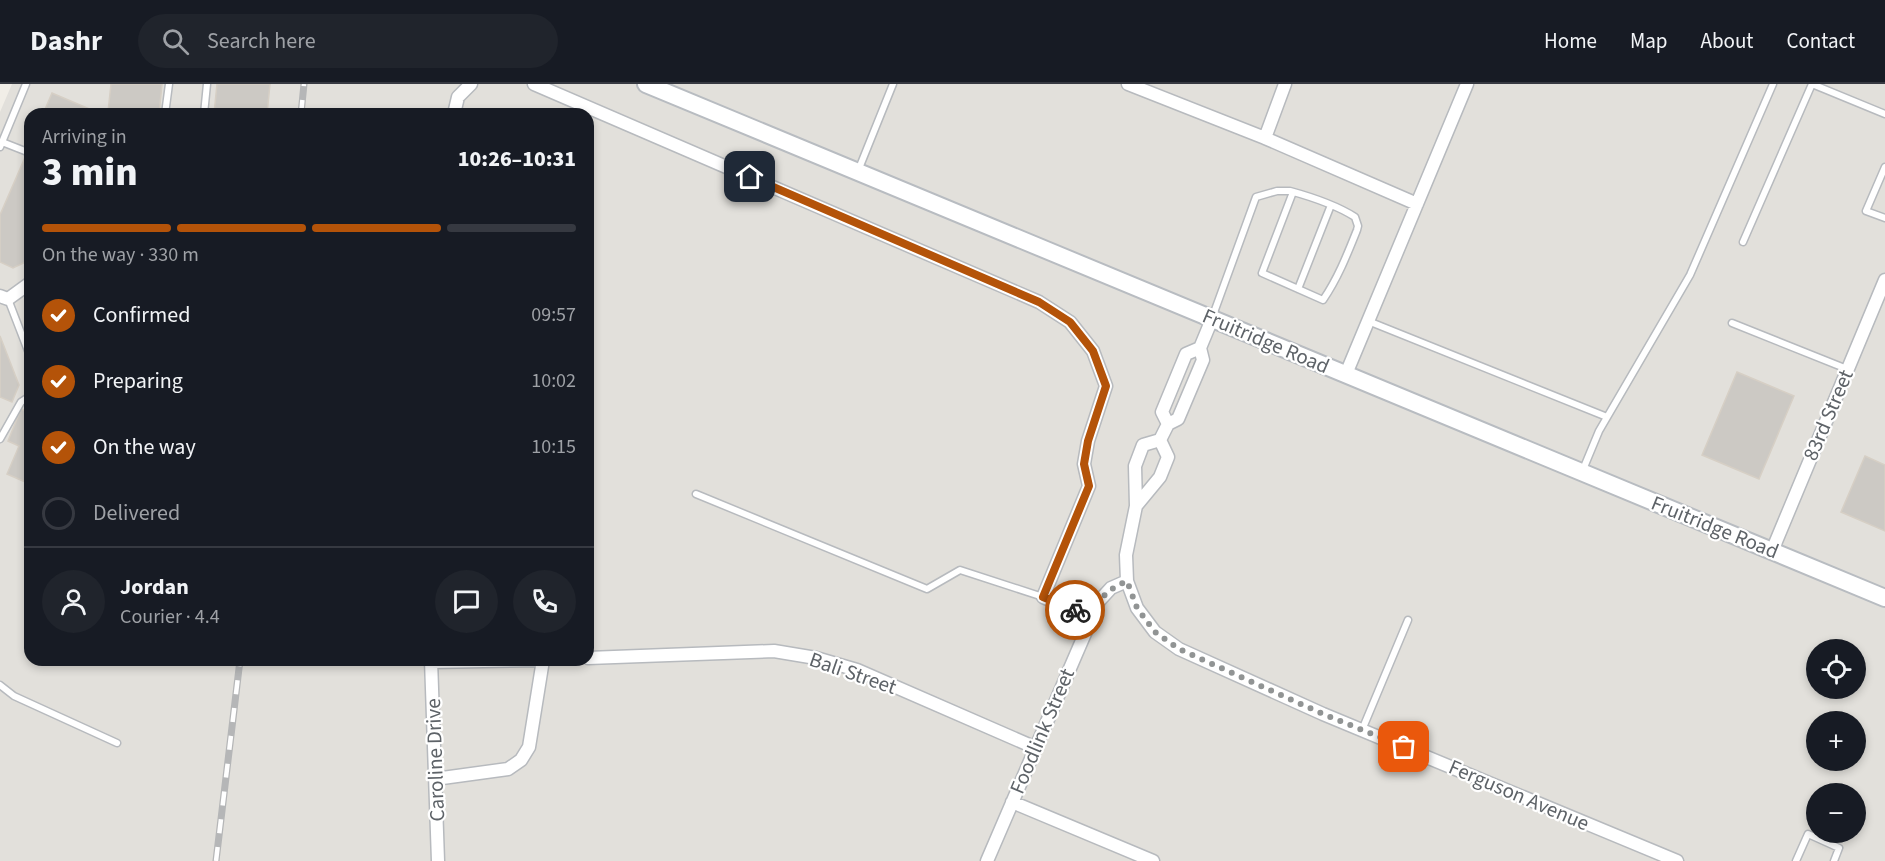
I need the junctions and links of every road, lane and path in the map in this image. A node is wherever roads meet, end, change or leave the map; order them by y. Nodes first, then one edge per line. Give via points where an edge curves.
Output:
1 (26, 84) edge
2 (169, 84) edge
3 (207, 84) edge
4 (471, 84) edge
5 (534, 84) edge
6 (646, 84) edge
7 (893, 84) edge
8 (1128, 84) edge
9 (1285, 84) edge
10 (1467, 84) edge
11 (1773, 84) edge
12 (166, 108) edge
13 (205, 108) edge
14 (455, 108) edge
15 (590, 108) edge
16 (594, 110) edge
17 (1885, 114) edge
18 (1265, 138) junction
19 (1, 145) edge
20 (24, 151) edge
21 (1885, 167) edge
22 (858, 172) junction
23 (1293, 192) junction
24 (1417, 204) junction
25 (1331, 205) junction
26 (1885, 218) edge
27 (1743, 242) dead end
28 (1885, 280) edge
29 (24, 286) edge
30 (1298, 289) junction
31 (4, 298) edge
32 (1212, 319) junction
33 (1368, 321) junction
34 (1732, 323) dead end
35 (24, 343) edge
36 (1200, 348) junction
37 (1847, 369) junction
38 (1346, 374) junction
39 (24, 400) edge
40 (1607, 417) junction
41 (1168, 424) junction
42 (0, 439) edge
43 (1160, 440) junction
44 (1582, 472) junction
45 (696, 494) dead end
46 (1136, 506) junction
47 (1772, 551) junction
48 (1127, 581) junction
49 (1043, 597) junction
50 (1885, 598) edge
51 (1091, 617) junction
52 (1408, 620) dead end
53 (594, 658) edge
54 (431, 666) edge
55 (542, 666) edge
56 (0, 685) edge
57 (1362, 730) junction
58 (117, 742) dead end
59 (1036, 747) junction
60 (435, 779) junction
61 (1012, 802) junction
62 (438, 861) edge
63 (987, 861) edge
64 (1153, 861) edge
65 (1677, 861) edge
66 (1796, 861) edge
67 (1834, 861) edge

1 - 19 lane
2 - 12 lane
3 - 13 lane
4 - 14 street via 458,97
5 - 15 street
6 - 22 main road, Fruitridge Road
7 - 22 lane
8 - 18 street
9 - 18 street
10 - 24 street
11 - 40 lane via 1690,275
16 - 49 street via 1039,302 1070,322 1093,351 1106,386 1084,464 1089,486
17 - 27 lane via 1812,84
18 - 24 street
19 - 20 lane
21 - 26 lane via 1866,211
22 - 32 main road, Fruitridge Road
23 - 25 lane
23 - 30 lane via 1262,273
23 - 32 lane via 1257,196
24 - 33 street
25 - 30 lane
25 - 30 lane via 1355,217 1358,226 1342,269 1323,300
28 - 37 street, 83rd Street
29 - 31 street
31 - 35 lane
32 - 36 street
32 - 38 main road, Fruitridge Road
33 - 38 street
33 - 40 lane
34 - 37 lane
36 - 41 street via 1203,360 1178,419
36 - 41 street via 1186,354 1162,412
37 - 47 street, 83rd Street
38 - 44 main road, Fruitridge Road
39 - 42 lane
40 - 44 lane
41 - 43 street
43 - 46 street via 1168,457 1160,477
43 - 46 street via 1143,445 1135,466
44 - 47 main road, Fruitridge Road
45 - 49 lane via 927,589 960,570
46 - 48 street via 1126,555
47 - 50 main road, Fruitridge Road
48 - 51 street, Foodlink Street via 1111,588
48 - 57 street, Ferguson Avenue via 1137,608 1155,632 1179,649
49 - 51 street
51 - 59 street, Foodlink Street
52 - 57 lane
53 - 59 street, Bali Street via 774,651 816,658 857,670
54 - 60 street, Caroline Drive
55 - 60 street via 529,747 521,760 508,769
56 - 58 lane via 14,696
57 - 65 street, Ferguson Avenue
59 - 61 street, Foodlink Street
60 - 62 street, Caroline Drive
61 - 63 street, Foodlink Street
61 - 64 street
66 - 67 lane via 1808,834 1839,848

